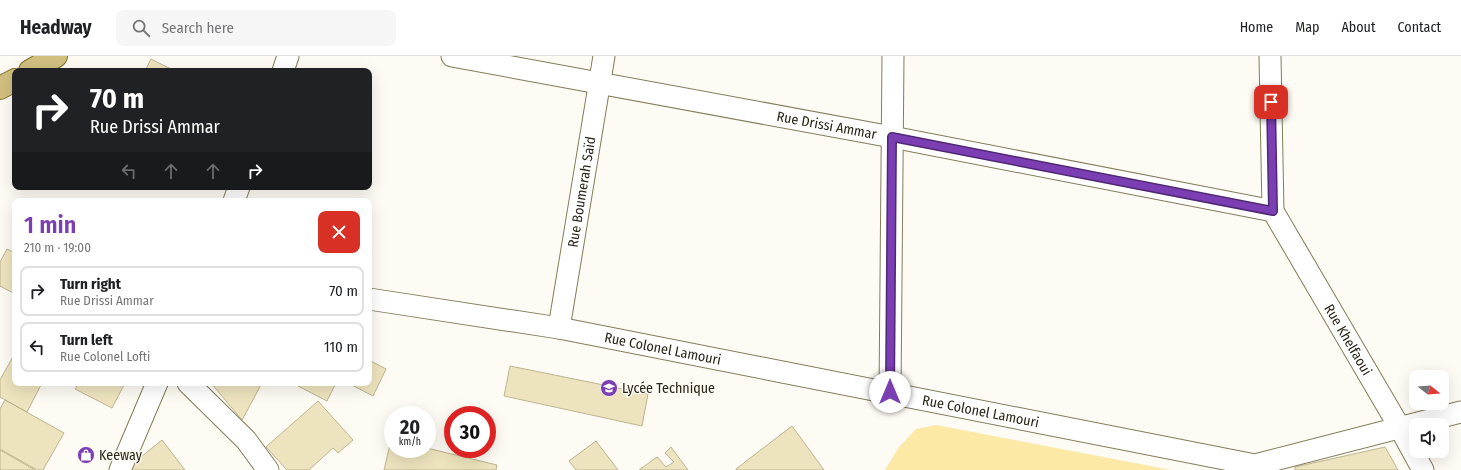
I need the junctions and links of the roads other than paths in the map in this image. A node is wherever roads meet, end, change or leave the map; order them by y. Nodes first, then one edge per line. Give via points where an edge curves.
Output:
1 (56, 56) edge
2 (288, 56) edge
3 (452, 56) edge
4 (604, 56) edge
5 (893, 56) edge
6 (1270, 56) edge
7 (35, 68) edge
8 (284, 68) edge
9 (12, 82) edge
10 (599, 84) junction
11 (0, 88) edge
12 (892, 137) junction
13 (1273, 211) junction
14 (372, 299) edge
15 (559, 328) junction
16 (156, 386) edge
17 (191, 386) edge
18 (890, 392) junction
19 (1461, 412) edge
20 (1400, 428) junction
21 (120, 470) edge
22 (268, 470) edge
23 (1423, 470) edge

1 - 7 main road
2 - 8 street
3 - 10 street, Rue Drissi Ammar
4 - 10 street, Rue Boumerah Saïd
5 - 12 street
6 - 13 street
9 - 11 main road
10 - 12 street, Rue Drissi Ammar
10 - 15 street, Rue Boumerah Saïd
12 - 13 street, Rue Drissi Ammar
12 - 18 street
13 - 20 street, Rue Khelfaoui
14 - 15 street, Rue Colonel Lamouri
15 - 18 street, Rue Colonel Lamouri
16 - 21 street
17 - 22 street via 246,440
18 - 20 street, Rue Colonel Lamouri via 1255,465
19 - 20 street, Rue Colonel Lamouri
20 - 23 street, Rue Khelfaoui

